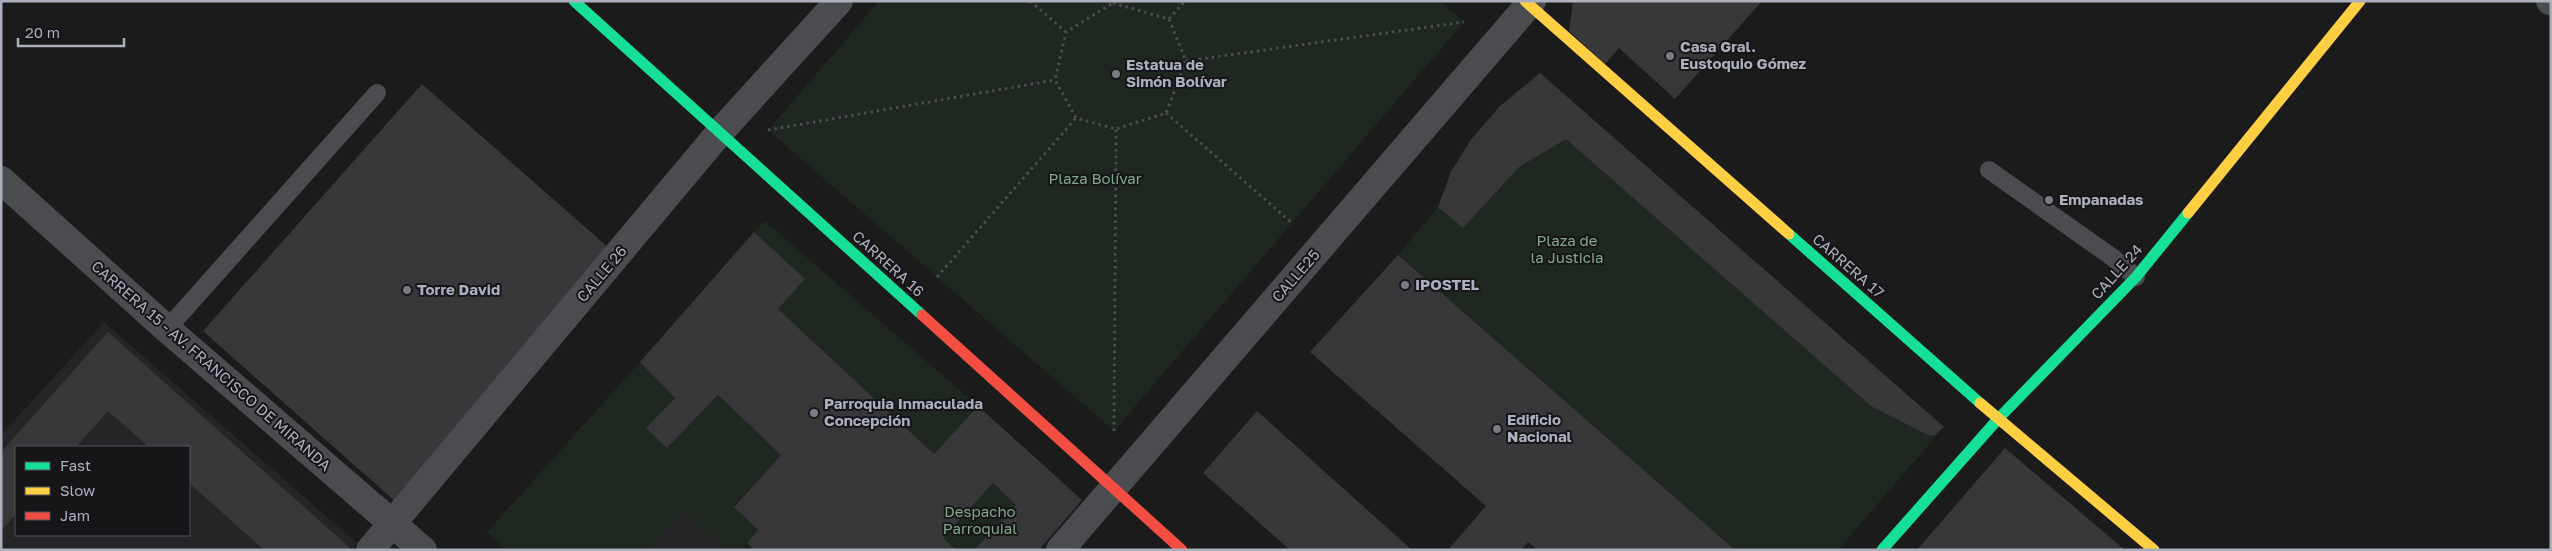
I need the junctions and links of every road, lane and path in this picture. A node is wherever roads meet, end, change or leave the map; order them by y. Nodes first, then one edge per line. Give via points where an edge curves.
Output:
1 (574, 1) edge
2 (839, 1) edge
3 (1030, 1) edge
4 (1185, 1) edge
5 (2360, 1) edge
6 (1113, 2) edge
7 (1528, 2) edge
8 (1169, 19) junction
9 (1464, 22) dead end
10 (1066, 32) junction
11 (1186, 62) junction
12 (1055, 80) junction
13 (377, 93) dead end
14 (1166, 113) junction
15 (1076, 118) junction
16 (1116, 129) junction
17 (768, 130) dead end
18 (720, 132) junction
19 (1989, 170) dead end
20 (1, 180) edge
21 (1292, 223) dead end
22 (937, 277) dead end
23 (2136, 277) junction
24 (166, 330) junction
25 (1998, 419) junction
26 (1114, 431) dead end
27 (1113, 489) junction
28 (394, 523) junction
29 (370, 550) edge
30 (423, 550) edge
31 (1060, 550) edge
32 (1182, 550) edge
33 (1882, 550) edge
34 (2154, 550) edge

1 - 18 street, CARRERA 16
2 - 18 street, CALLE 26
3 - 10 path
4 - 8 path
5 - 23 street, CALLE 24
6 - 8 path
6 - 10 path
7 - 25 street, CARRERA 17
7 - 27 street, CALLE25
8 - 11 path
9 - 11 path
10 - 12 path
11 - 14 path
12 - 15 path
12 - 17 path
13 - 24 lane
14 - 16 path
14 - 21 path
15 - 16 path
15 - 22 path
16 - 26 path
18 - 27 street, CARRERA 16
18 - 28 street, CALLE 26
19 - 23 lane
20 - 24 street, CARRERA 15 - AV. FRANCISCO DE MIRANDA
23 - 25 street, CALLE 24
24 - 28 street, CARRERA 15 - AV. FRANCISCO DE MIRANDA
25 - 33 street, CALLE 24
25 - 34 street, CARRERA 17
27 - 31 street, CALLE25
27 - 32 street, CARRERA 16
28 - 29 street, CALLE 26
28 - 30 street, CARRERA 15 - AV. FRANCISCO DE MIRANDA

